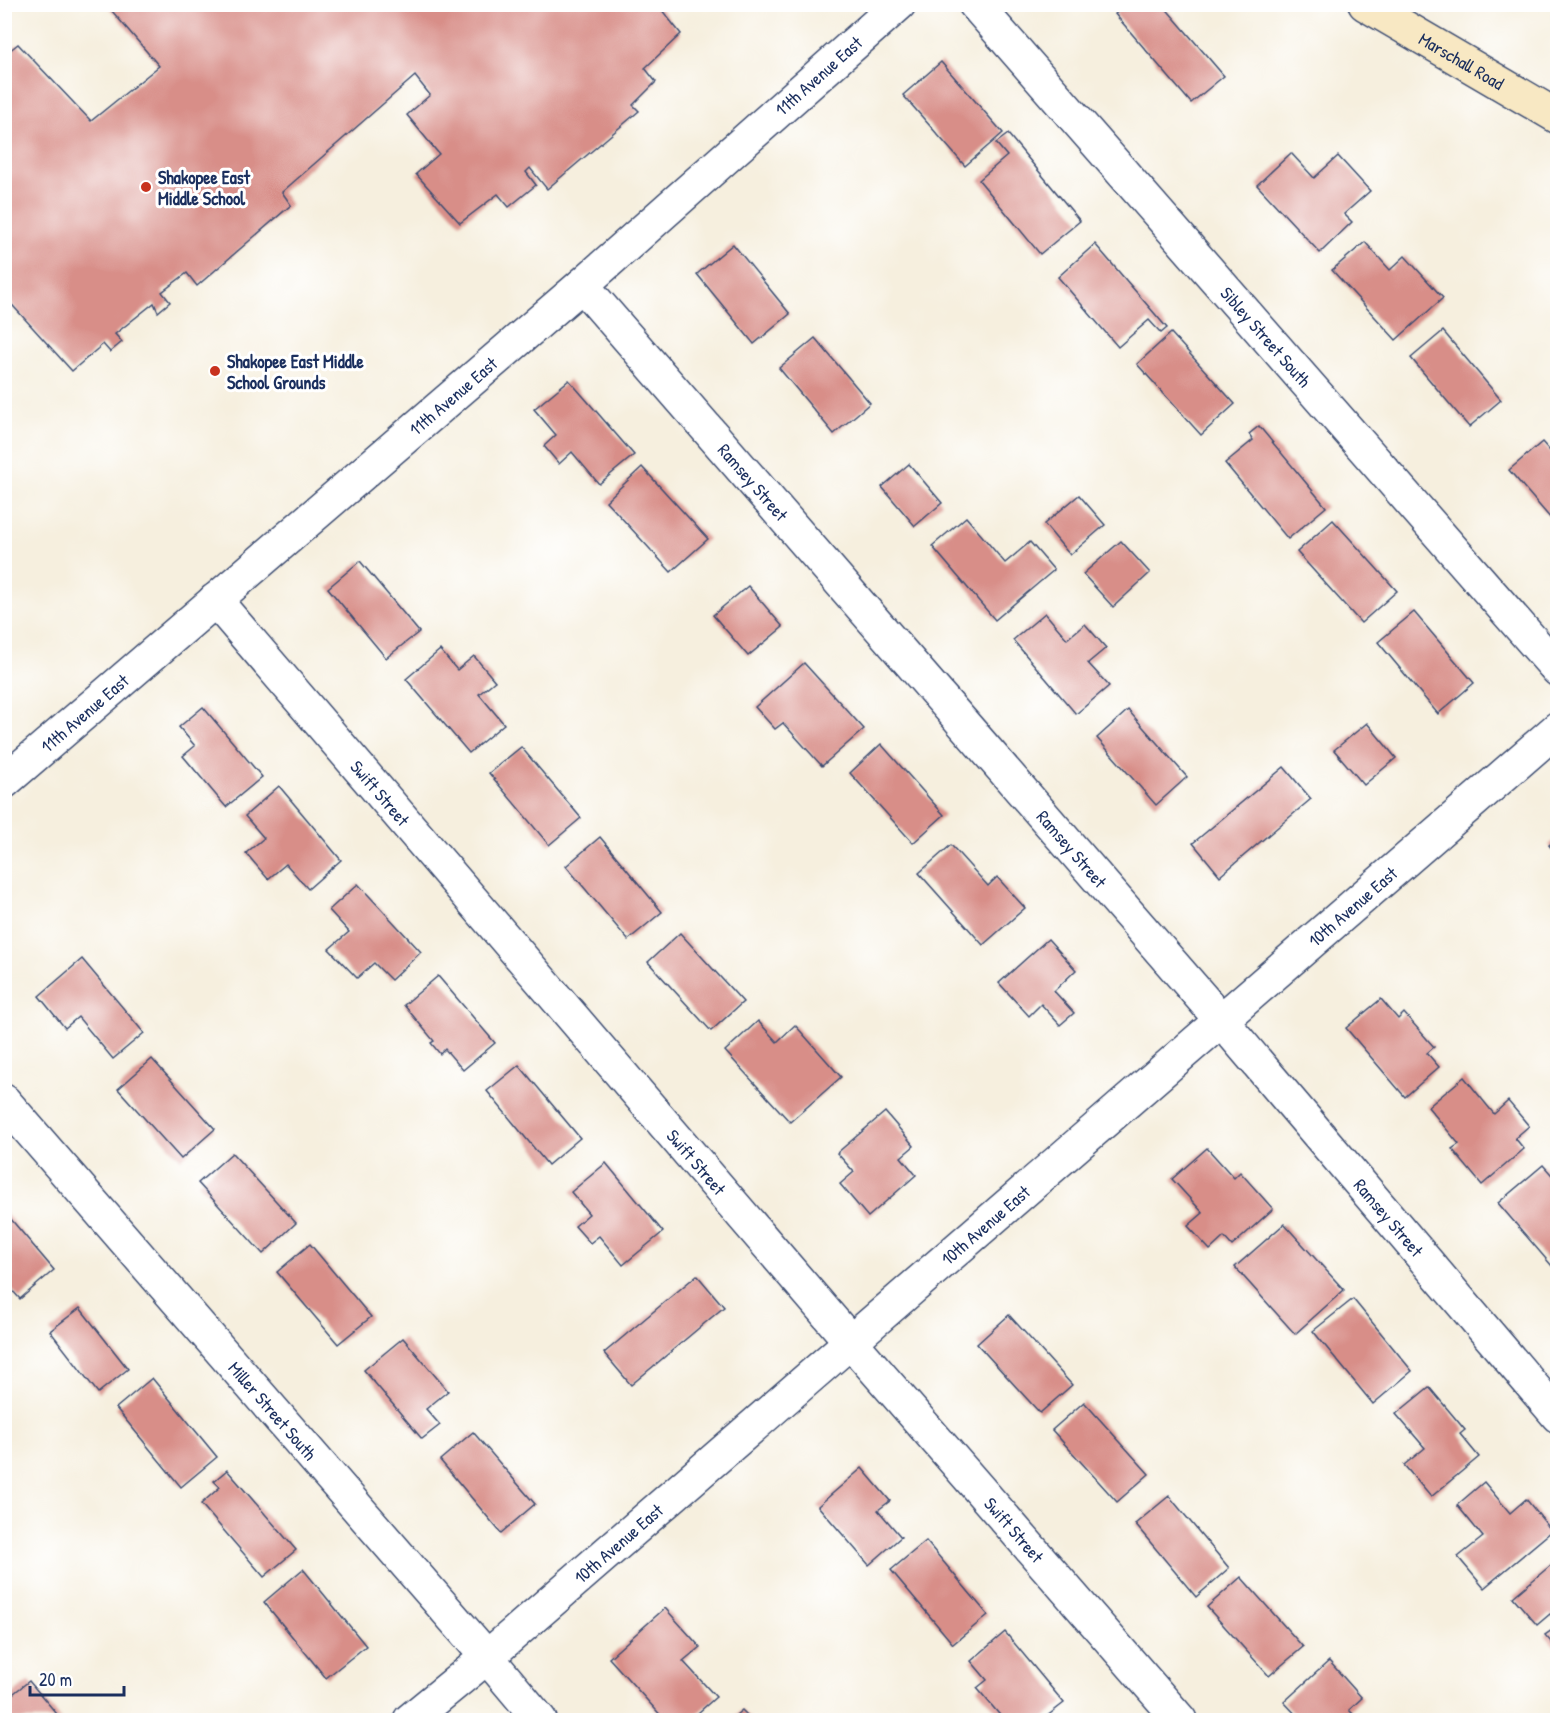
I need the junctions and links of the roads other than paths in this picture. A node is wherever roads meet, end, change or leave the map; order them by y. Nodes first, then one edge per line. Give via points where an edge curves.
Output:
1 (899, 4) edge
2 (975, 4) edge
3 (1365, 4) edge
4 (1557, 117) edge
5 (582, 285) junction
6 (215, 600) junction
7 (1557, 670) edge
8 (1557, 728) edge
9 (4, 782) edge
10 (1221, 1020) junction
11 (4, 1101) edge
12 (851, 1342) junction
13 (1557, 1416) edge
14 (487, 1657) junction
15 (410, 1720) edge
16 (540, 1720) edge
17 (1180, 1720) edge

1 - 5 street, 11th Avenue East
2 - 7 street, Sibley Street South
3 - 4 main road, Marschall Road
5 - 6 street, 11th Avenue East
5 - 10 street, Ramsey Street
6 - 9 street, 11th Avenue East
6 - 12 street, Swift Street
8 - 10 street, 10th Avenue East
10 - 12 street, 10th Avenue East
10 - 13 street, Ramsey Street
11 - 14 street, Miller Street South
12 - 14 street, 10th Avenue East
12 - 17 street, Swift Street
14 - 15 street, 10th Avenue East
14 - 16 street, Miller Street South

